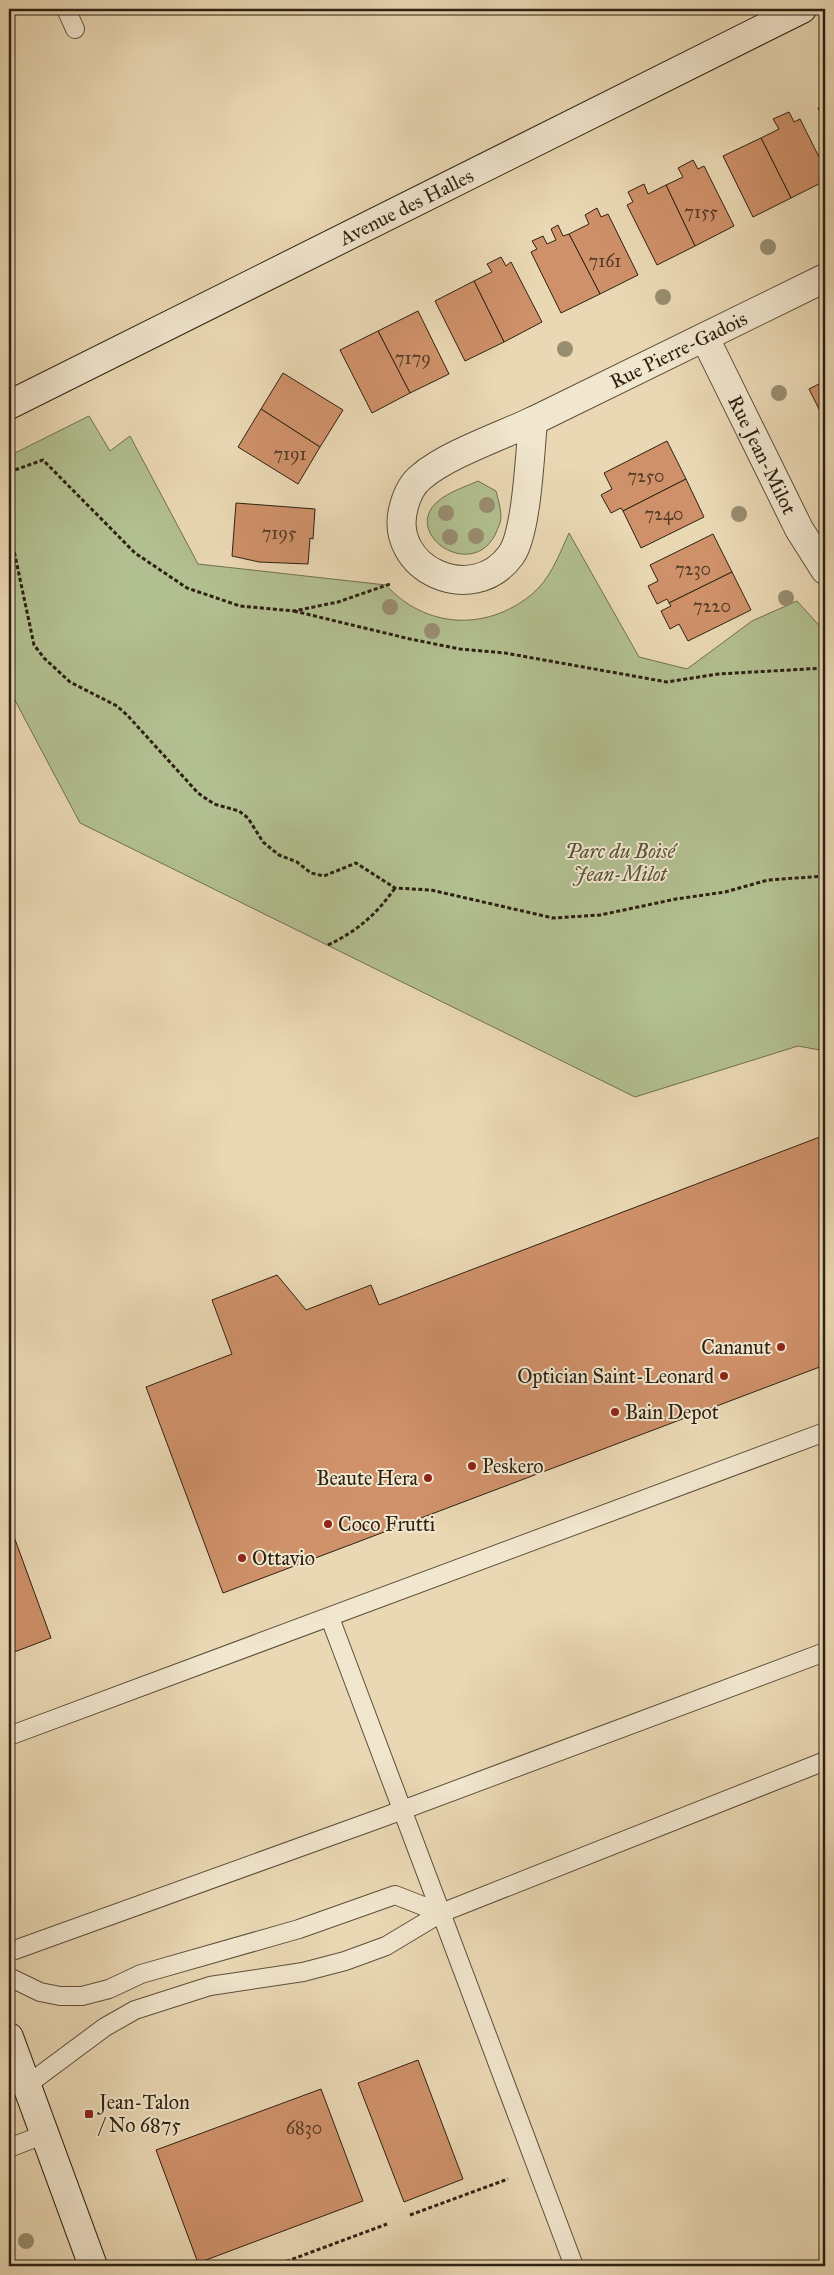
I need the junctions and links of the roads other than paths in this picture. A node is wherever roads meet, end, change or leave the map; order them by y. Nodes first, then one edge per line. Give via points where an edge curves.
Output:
1 (66, 9) edge
2 (802, 9) edge
3 (75, 29) dead end
4 (825, 278) edge
5 (704, 338) junction
6 (9, 404) edge
7 (533, 421) junction
8 (825, 570) edge
9 (825, 1432) edge
10 (330, 1618) junction
11 (825, 1652) edge
12 (9, 1736) edge
13 (825, 1761) edge
14 (402, 1810) junction
15 (441, 1913) junction
16 (9, 1952) edge
17 (9, 1977) edge
18 (9, 2037) edge
19 (27, 2086) junction
20 (45, 2134) junction
21 (9, 2148) edge
22 (94, 2266) edge
23 (574, 2266) edge

1 - 3 lane
2 - 6 street, Avenue des Halles
4 - 5 street, Rue Pierre-Gadois
5 - 7 street, Rue Pierre-Gadois
5 - 8 street, Rue Jean-Milot via 799,529
7 - 7 street, Rue Pierre-Gadois via 435,466 419,478 407,494 402,513 403,533 410,552 423,567 441,577 467,580 498,570 512,555 520,537
9 - 10 lane
10 - 12 lane
10 - 14 lane
11 - 14 lane
13 - 15 lane
14 - 15 lane
14 - 16 lane
15 - 17 lane via 395,1895 300,1929 141,1974 109,1989 82,1996 40,1992
15 - 19 lane via 386,1946 345,1961 303,1972 210,1986 135,2010 105,2027
15 - 23 lane
18 - 19 street
19 - 20 street
20 - 21 lane
20 - 22 street

